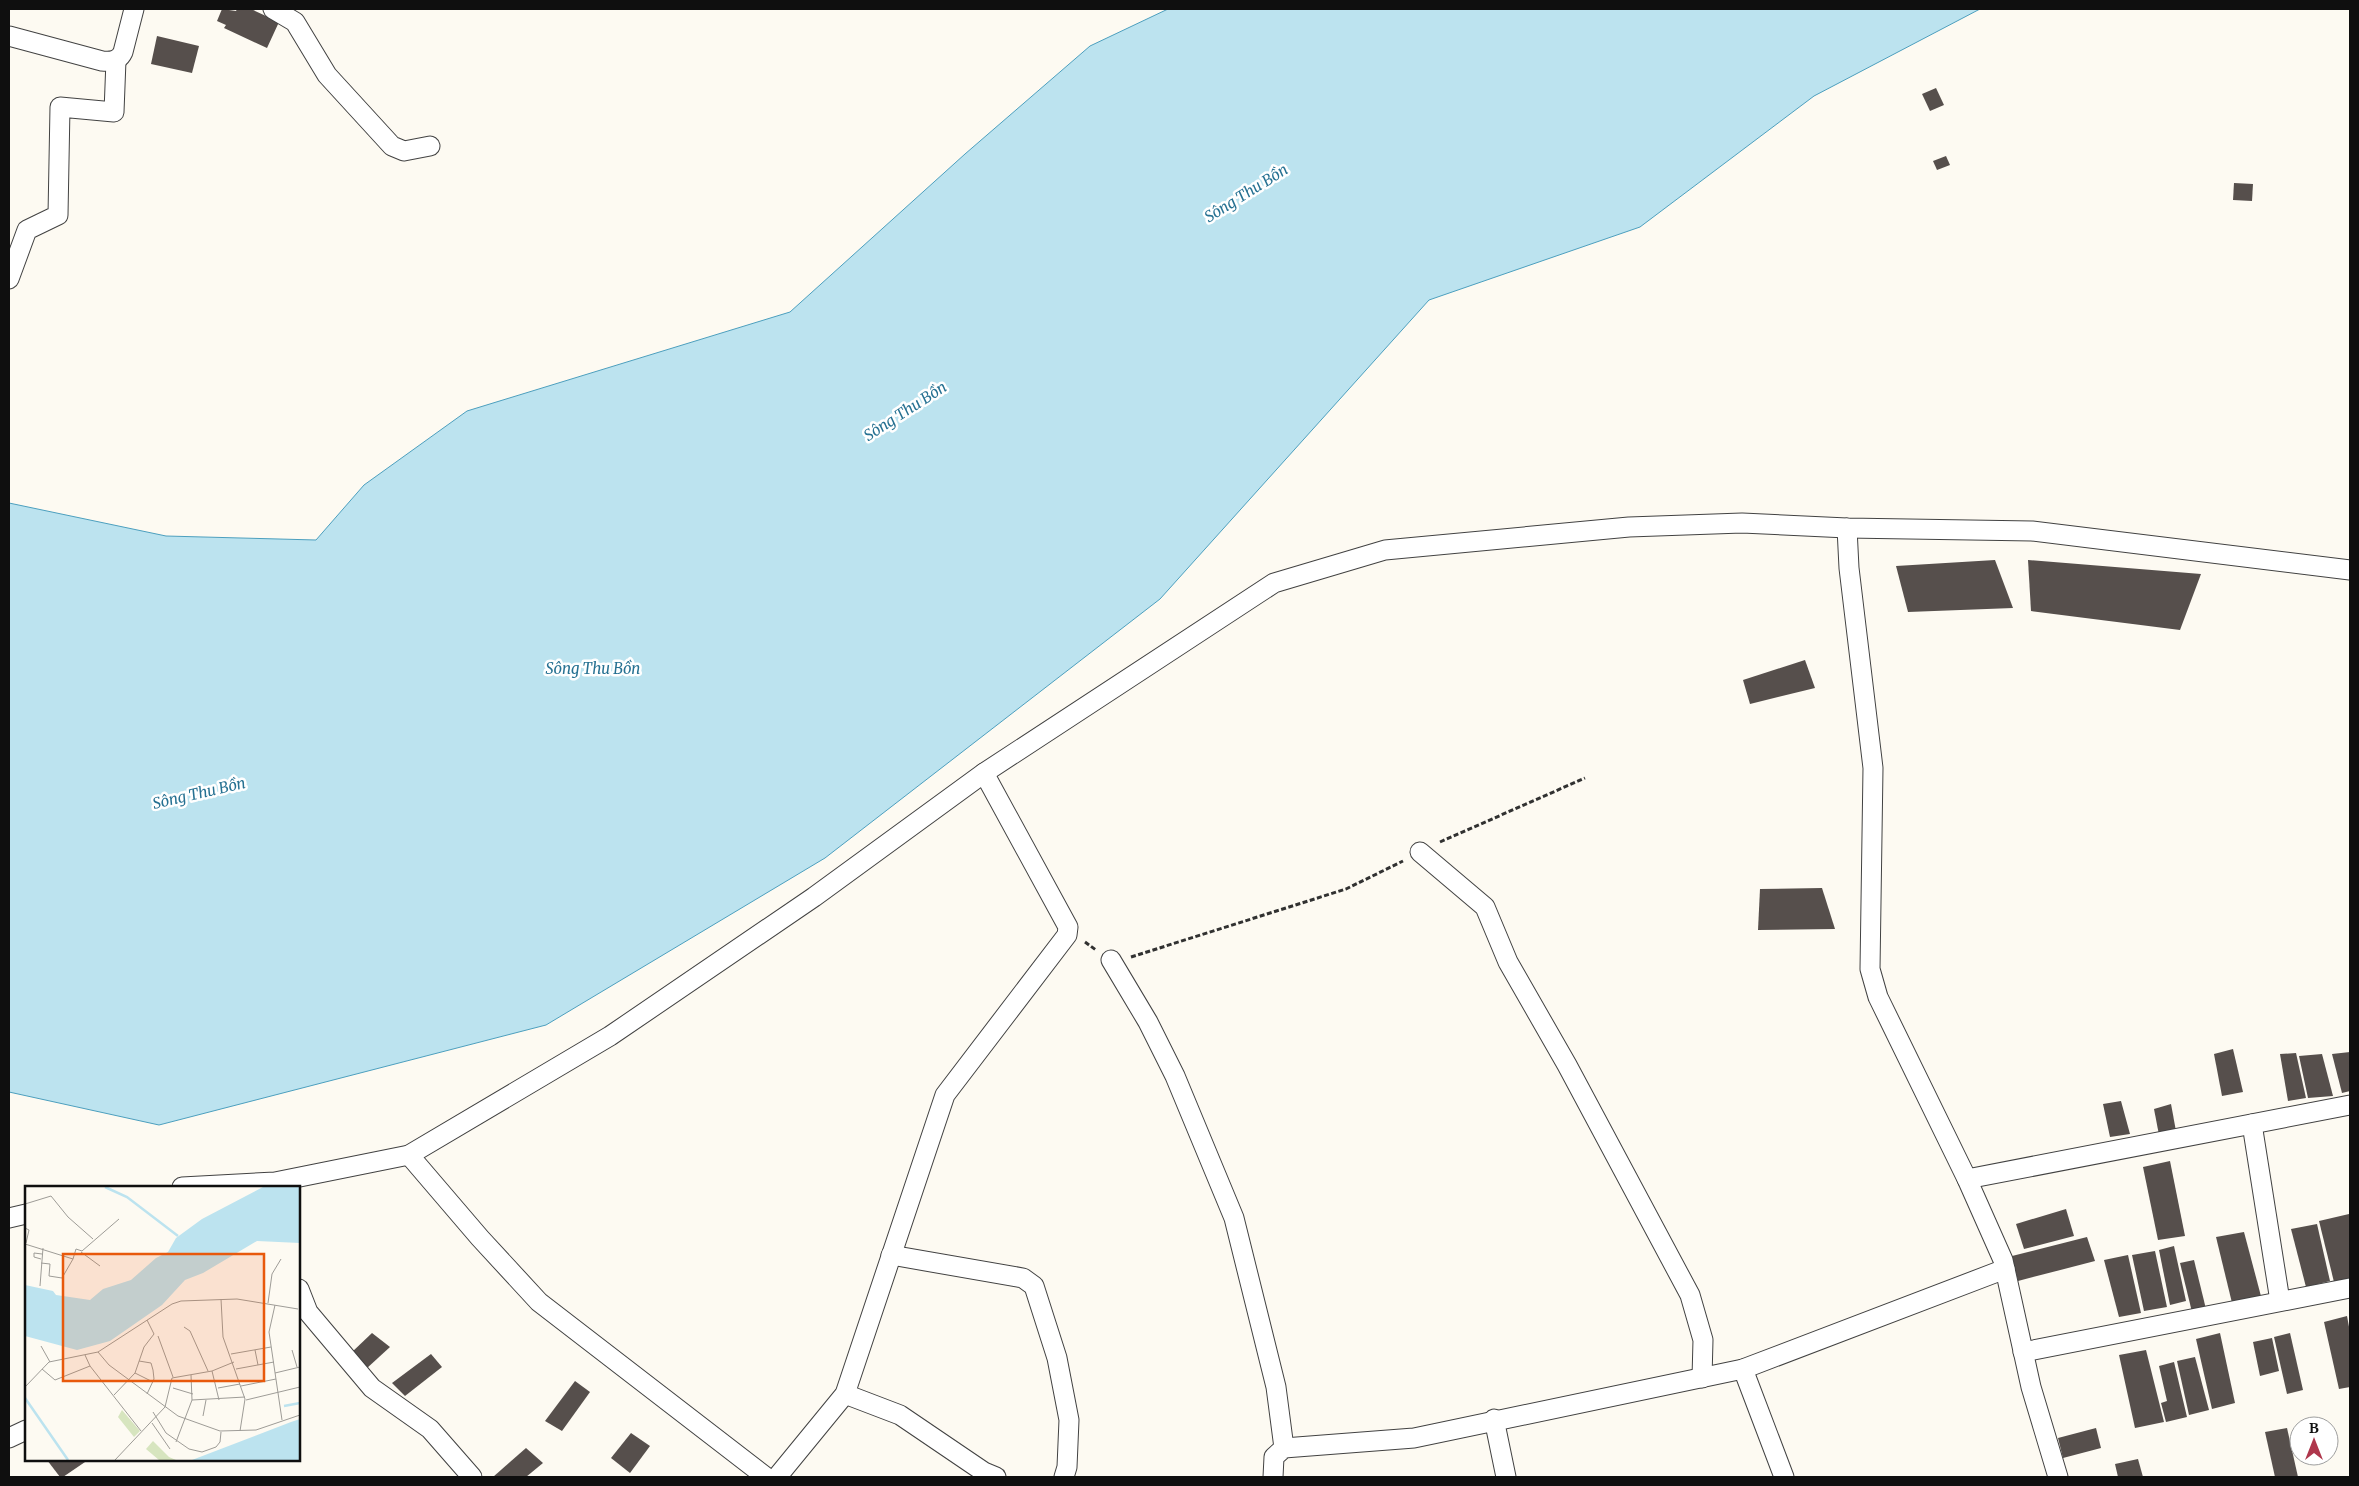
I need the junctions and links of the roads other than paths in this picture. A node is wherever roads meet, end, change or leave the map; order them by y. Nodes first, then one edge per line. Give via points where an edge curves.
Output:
1 (134, 9) edge
2 (273, 9) edge
3 (9, 36) edge
4 (116, 60) junction
5 (430, 146) dead end
6 (9, 279) edge
7 (1847, 528) junction
8 (2350, 570) edge
9 (984, 774) junction
10 (1420, 852) road end
11 (1111, 960) road end
12 (2350, 1105) edge
13 (2252, 1124) junction
14 (409, 1155) junction
15 (1967, 1179) junction
16 (257, 1185) edge
17 (220, 1186) edge
18 (25, 1214) edge
19 (9, 1218) edge
20 (891, 1255) junction
21 (2005, 1269) junction
22 (2350, 1288) edge
23 (300, 1295) edge
24 (2280, 1301) junction
25 (303, 1314) edge
26 (2023, 1352) junction
27 (1743, 1369) junction
28 (1702, 1378) junction
29 (845, 1394) junction
30 (1494, 1420) junction
31 (25, 1430) edge
32 (9, 1438) edge
33 (1284, 1448) junction
34 (472, 1477) edge
35 (766, 1477) edge
36 (777, 1477) edge
37 (996, 1477) edge
38 (1064, 1477) edge
39 (1273, 1477) edge
40 (1506, 1477) edge
41 (1784, 1477) edge
42 (2058, 1477) edge

1 - 4 street via 123,52
2 - 5 street via 295,22 327,75 392,146 404,151
3 - 4 street via 102,61
4 - 6 street via 114,112 60,107 58,214 27,230
7 - 8 street via 2032,531
7 - 9 street via 1742,523 1629,527 1385,550 1274,582
7 - 15 street via 1873,768 1870,969 1878,997
9 - 14 street via 814,897 610,1036
9 - 20 street via 1068,930 1056,952 946,1095
10 - 28 street via 1485,907 1508,962 1690,1295 1703,1340
11 - 33 street via 1175,1076 1234,1218 1276,1387
12 - 13 street
13 - 15 street
13 - 24 street
14 - 16 street
14 - 35 street via 539,1302
15 - 21 street
16 - 17 street
18 - 19 street
20 - 29 street
20 - 38 street via 1023,1278 1034,1286 1057,1358 1069,1420
21 - 26 street
21 - 27 street
22 - 24 street
23 - 25 street
24 - 26 street
25 - 34 street via 372,1388 430,1429
26 - 42 street
27 - 28 street
27 - 41 street
28 - 30 street
29 - 36 street
29 - 37 street via 900,1415
30 - 33 street via 1414,1438
30 - 40 street
31 - 32 street
33 - 39 street via 1274,1457

